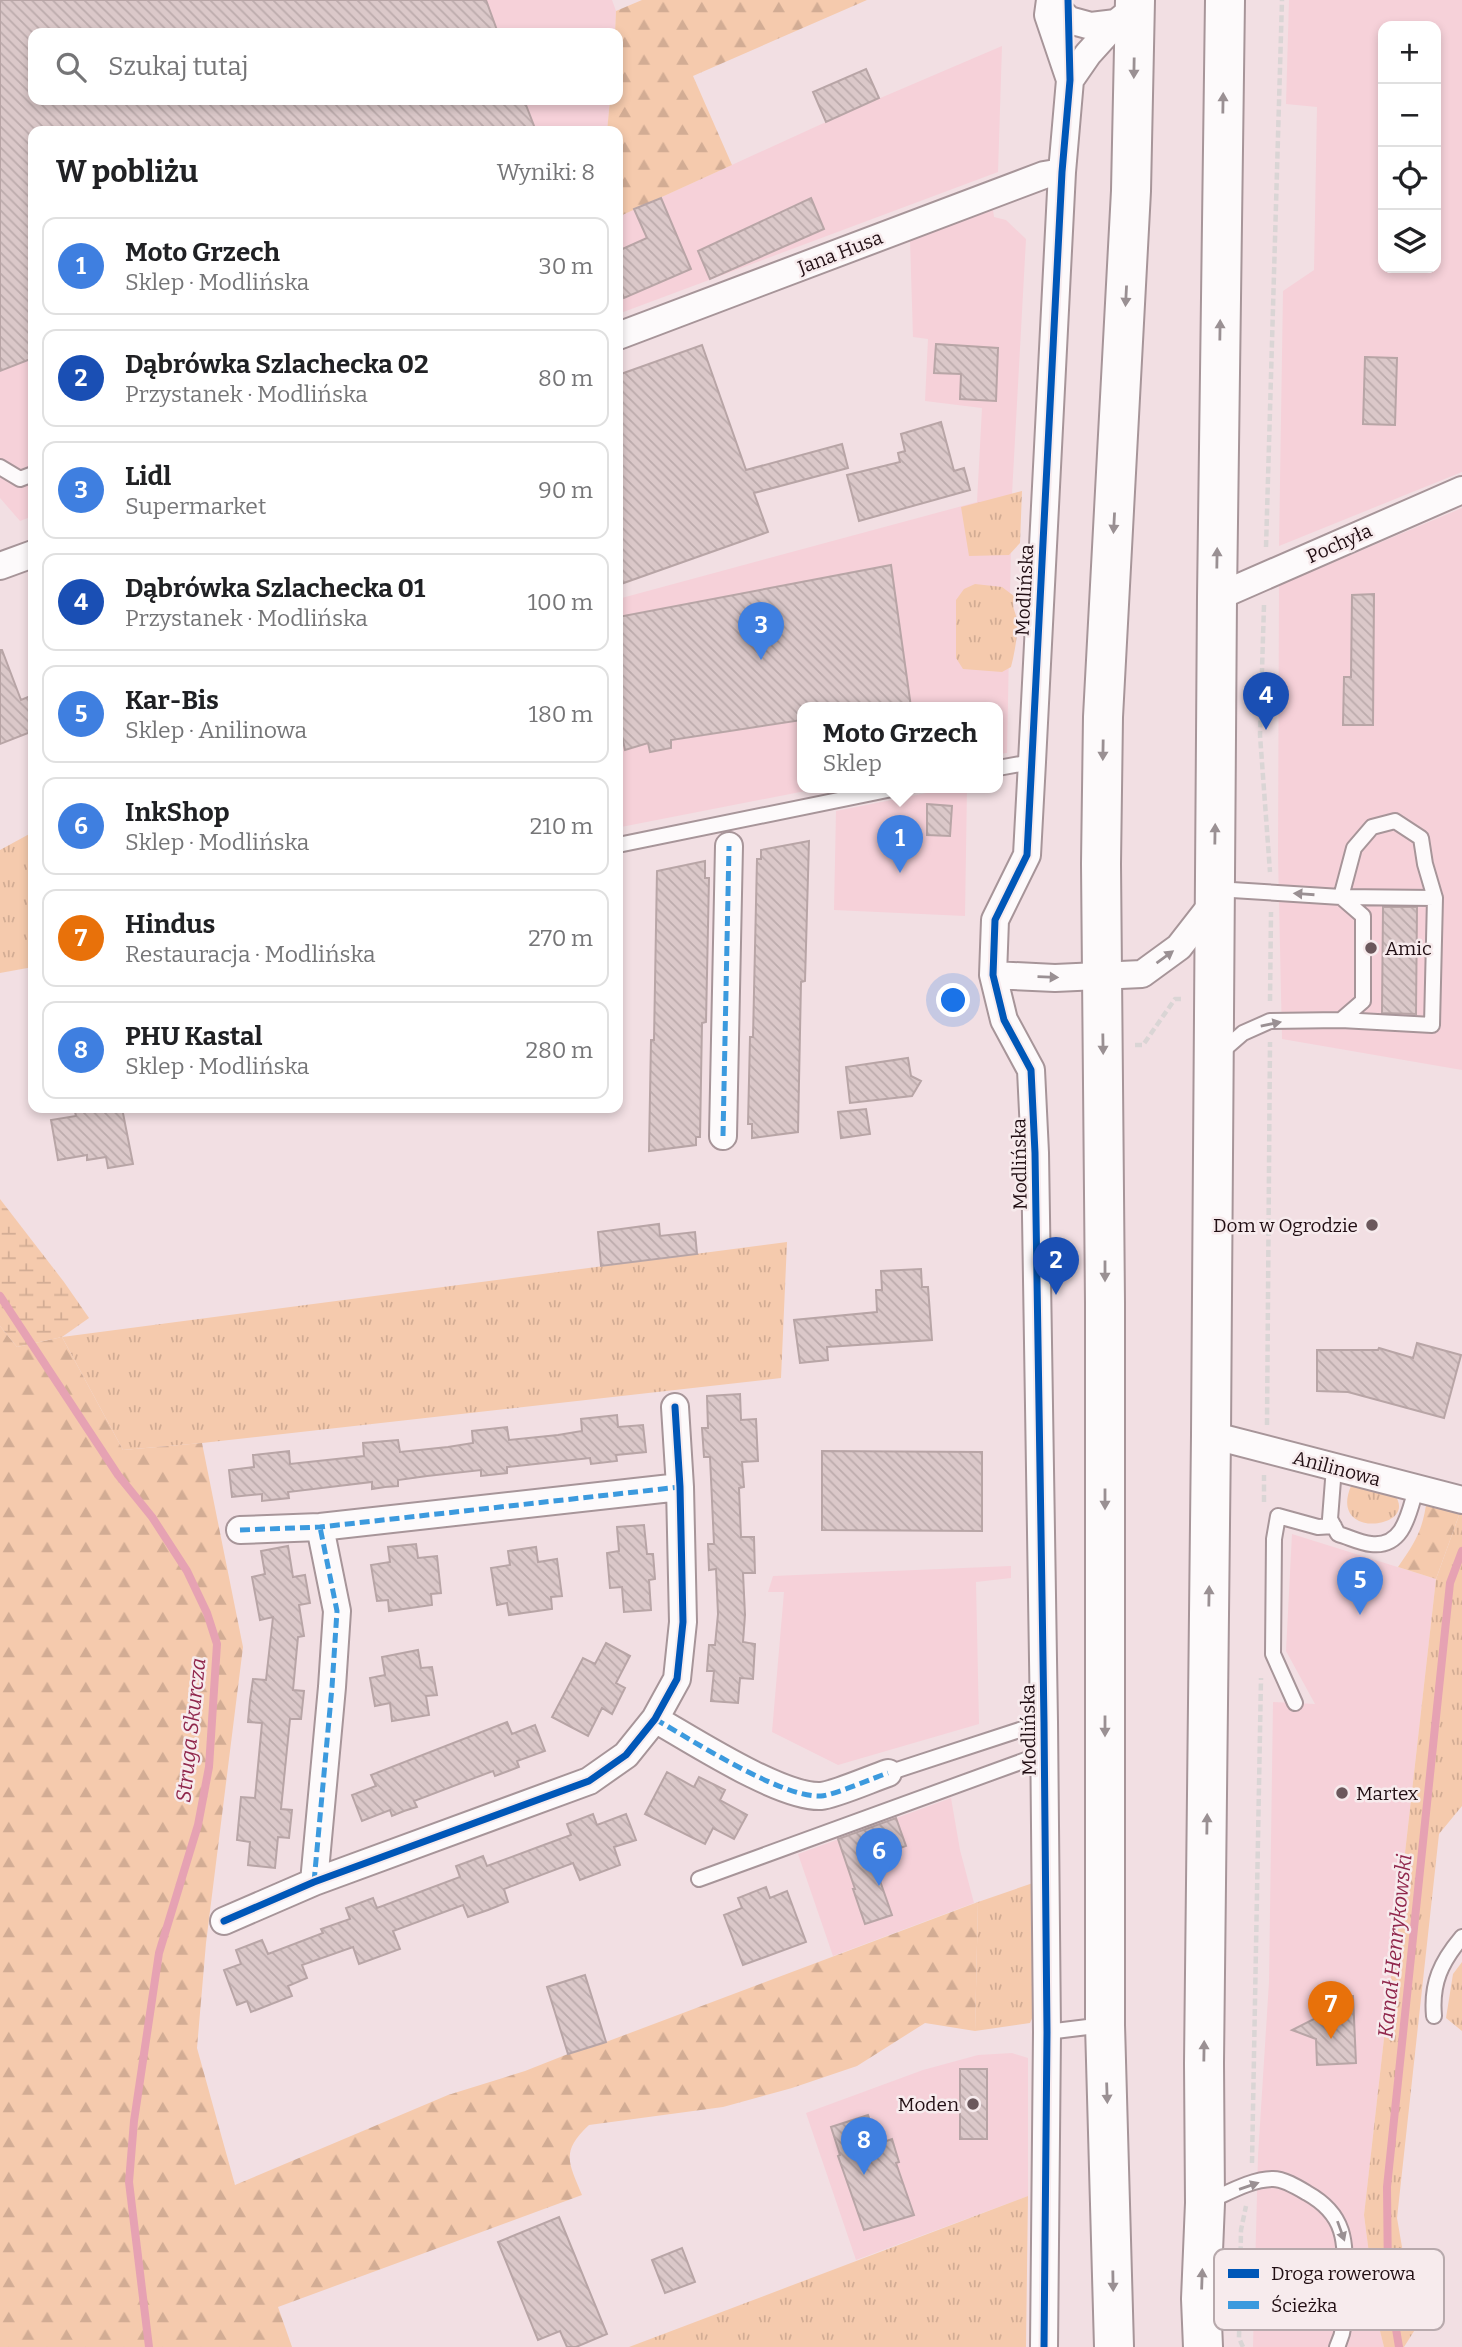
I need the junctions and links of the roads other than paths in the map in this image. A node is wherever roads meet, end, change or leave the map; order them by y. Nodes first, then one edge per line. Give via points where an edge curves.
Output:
1 (1224, 0) edge
2 (1050, 1) edge
3 (1129, 10) edge
4 (1070, 80) junction
5 (1062, 172) junction
6 (623, 334) edge
7 (0, 467) edge
8 (28, 476) edge
9 (1462, 490) edge
10 (28, 556) edge
11 (0, 566) edge
12 (1217, 597) junction
13 (1032, 762) junction
14 (1003, 767) edge
15 (880, 793) edge
16 (727, 835) junction
17 (623, 845) edge
18 (1214, 896) junction
19 (1341, 897) junction
20 (1436, 898) junction
21 (993, 975) junction
22 (1102, 975) junction
23 (1340, 1020) junction
24 (1214, 1058) junction
25 (723, 1136) dead end
26 (675, 1407) dead end
27 (1211, 1435) junction
28 (1334, 1467) junction
29 (680, 1487) junction
30 (1416, 1489) junction
31 (1462, 1500) edge
32 (1334, 1526) junction
33 (320, 1527) junction
34 (240, 1530) dead end
35 (1295, 1703) dead end
36 (654, 1719) junction
37 (1044, 1722) junction
38 (1045, 1753) junction
39 (888, 1773) joint
40 (699, 1879) dead end
41 (314, 1882) junction
42 (224, 1920) dead end
43 (1462, 1937) edge
44 (1434, 2016) dead end
45 (1105, 2025) junction
46 (1047, 2032) junction
47 (1205, 2203) junction
48 (1345, 2249) edge
49 (1344, 2330) edge
50 (1044, 2347) edge
51 (1114, 2347) edge
52 (1203, 2347) edge
53 (1337, 2347) edge

12 -> 1 main road
2 - 3 street, Modlińska via 1069,20 1091,26
2 - 4 street, Modlińska via 1048,15
3 - 4 street
3 -> 22 main road via 1131,191 1103,717
4 - 5 street, Modlińska
5 - 6 street, Jana Husa
5 - 13 street, Modlińska
7 - 8 lane via 20,479
9 - 12 street, Pochyła
10 - 11 street
18 -> 12 main road
13 - 14 lane
13 - 21 street, Modlińska via 1027,855 995,920
15 - 16 lane
16 - 17 lane
16 - 25 street
19 -> 18 lane via 1272,892
22 -> 18 street via 1142,974 1179,947
18 - 24 main road
19 - 20 lane
19 - 20 lane via 1354,848 1372,827 1395,821 1421,838
19 - 23 lane via 1363,915 1363,1002
20 - 23 lane via 1432,1026
21 -> 22 street
21 - 37 street, Modlińska via 1004,1020 1031,1070
22 -> 45 main road
23 - 24 lane via 1270,1021 1243,1033
24 - 27 main road
26 - 29 street
27 - 28 street, Anilinowa
47 -> 27 main road
28 - 30 street, Anilinowa
28 - 32 lane
29 - 33 street
29 - 36 street via 683,1622 677,1679
30 - 31 street, Anilinowa
30 - 32 lane via 1404,1529 1389,1542 1361,1541 1338,1534
32 - 35 lane via 1318,1527 1278,1516 1273,1654
33 - 34 street
33 - 41 street via 337,1611
36 - 39 street via 796,1792 822,1796
36 - 41 street via 626,1755 589,1781
37 - 38 street, Modlińska
37 - 39 lane
38 - 40 lane
38 - 46 street, Modlińska
41 - 42 street
43 - 44 lane via 1439,1973 1432,1995
45 - 46 lane
45 -> 51 main road
46 - 50 street, Modlińska
47 -> 48 lane via 1273,2179 1294,2185 1327,2205 1340,2223
52 -> 47 main road
49 -> 53 lane

